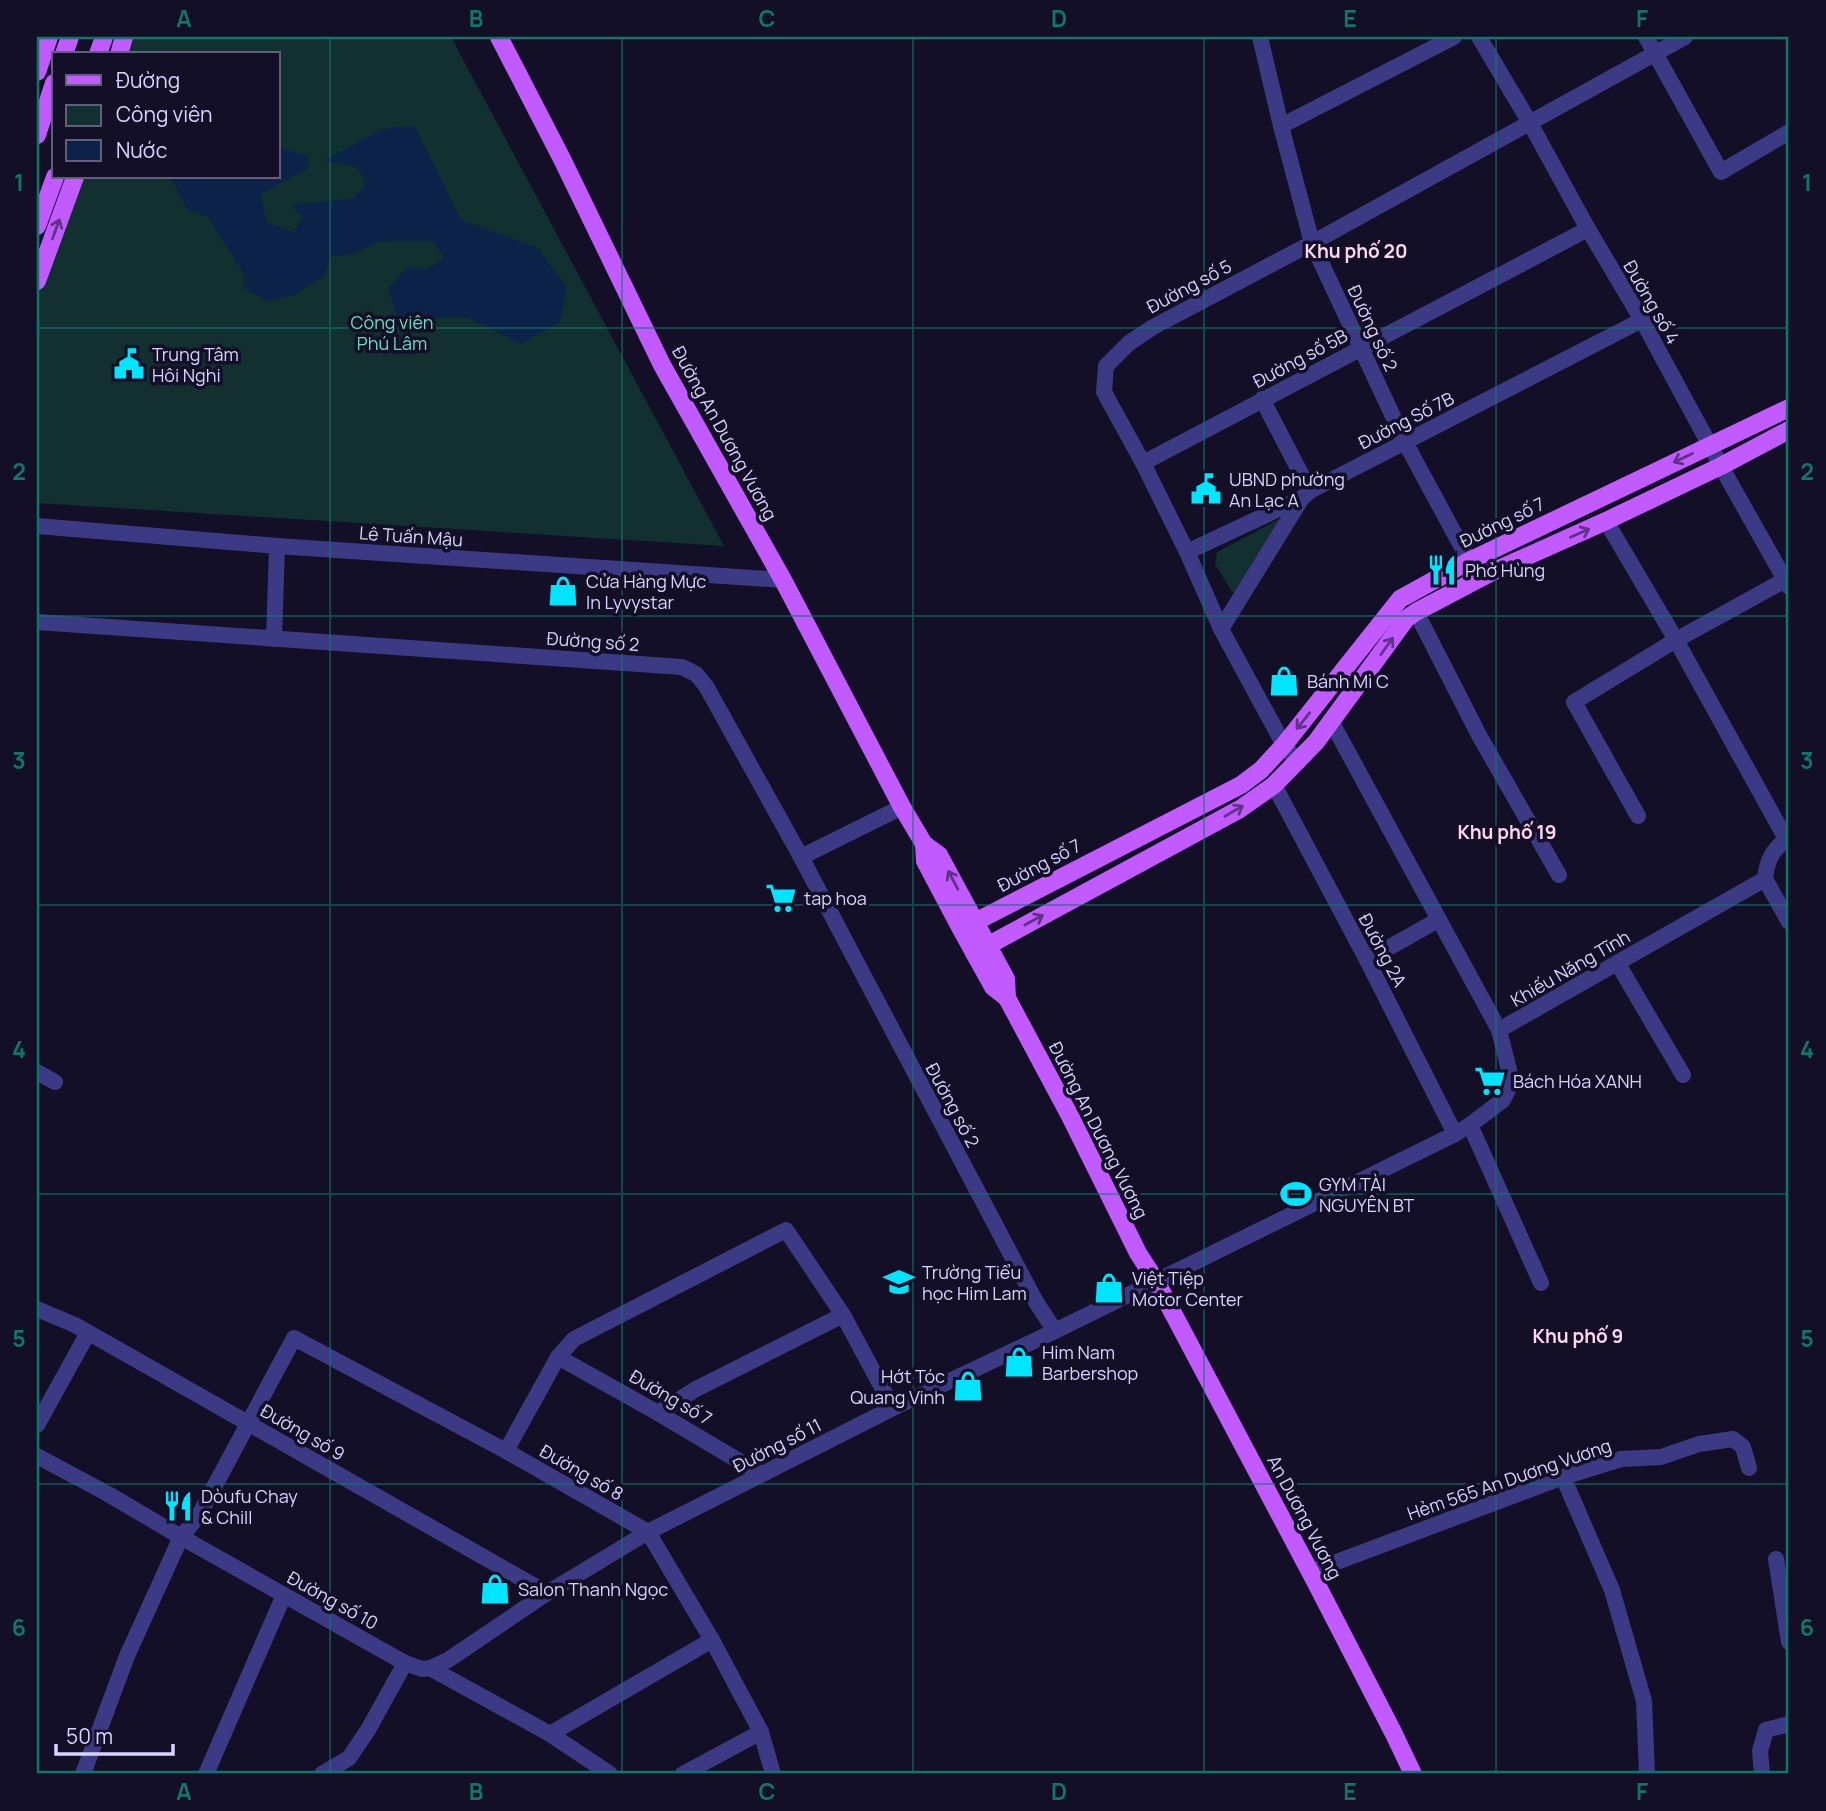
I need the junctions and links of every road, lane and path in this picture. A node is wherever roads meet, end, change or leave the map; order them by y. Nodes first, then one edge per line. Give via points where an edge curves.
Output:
1 (48, 37) edge
2 (499, 37) edge
3 (1260, 37) edge
4 (1454, 37) edge
5 (1479, 37) edge
6 (1646, 37) edge
7 (1685, 37) edge
8 (1656, 54) junction
9 (37, 72) edge
10 (52, 89) edge
11 (1530, 123) junction
12 (1281, 126) junction
13 (1789, 132) edge
14 (37, 135) edge
15 (55, 178) edge
16 (75, 178) edge
17 (37, 226) edge
18 (1588, 229) junction
19 (1312, 243) junction
20 (37, 281) edge
21 (1642, 320) junction
22 (1361, 348) junction
23 (1262, 399) junction
24 (1789, 408) edge
25 (1789, 430) edge
26 (1405, 442) junction
27 (1710, 446) junction
28 (1143, 463) junction
29 (1721, 466) junction
30 (1306, 494) junction
31 (1606, 522) junction
32 (37, 526) edge
33 (277, 546) junction
34 (1187, 552) junction
35 (1469, 561) junction
36 (1479, 579) junction
37 (783, 580) junction
38 (1787, 583) edge
39 (1416, 612) junction
40 (37, 622) edge
41 (1221, 629) junction
42 (274, 639) junction
43 (1676, 640) junction
44 (1331, 721) junction
45 (1284, 745) junction
46 (1298, 762) junction
47 (1274, 785) junction
48 (902, 807) junction
49 (1638, 816) dead end
50 (1788, 838) edge
51 (801, 858) junction
52 (1559, 875) dead end
53 (1765, 879) junction
54 (1438, 920) junction
55 (1789, 922) edge
56 (968, 926) junction
57 (981, 949) junction
58 (1367, 960) junction
59 (1618, 964) junction
60 (1499, 1030) junction
61 (37, 1072) edge
62 (1683, 1075) dead end
63 (55, 1082) dead end
64 (1470, 1125) junction
65 (1455, 1134) junction
66 (1156, 1281) junction
67 (1541, 1283) dead end
68 (37, 1309) edge
69 (843, 1315) junction
70 (1055, 1331) junction
71 (88, 1333) junction
72 (558, 1357) junction
73 (893, 1408) junction
74 (658, 1413) junction
75 (248, 1423) junction
76 (37, 1425) edge
77 (506, 1451) junction
78 (37, 1456) edge
79 (1749, 1468) dead end
80 (761, 1474) junction
81 (1563, 1477) junction
82 (648, 1532) junction
83 (181, 1537) junction
84 (1776, 1559) dead end
85 (1310, 1572) junction
86 (547, 1593) junction
87 (284, 1595) junction
88 (712, 1640) junction
89 (1789, 1642) edge
90 (405, 1663) junction
91 (430, 1668) junction
92 (1789, 1724) edge
93 (761, 1732) junction
94 (550, 1734) junction
95 (83, 1774) edge
96 (206, 1774) edge
97 (322, 1774) edge
98 (610, 1774) edge
99 (683, 1774) edge
100 (773, 1774) edge
101 (1413, 1774) edge
102 (1647, 1774) edge
103 (1762, 1774) edge

1 - 9 main road
2 - 37 main road, Đường An Dương Vương via 662,365
3 - 12 street, Đường số 2
4 - 12 street
5 - 11 street, Đường số 4
6 - 8 street
7 - 8 street, Đường số 5
8 - 11 street, Đường số 5
8 - 13 street via 1721,172
10 - 14 main road
11 - 18 street, Đường số 4
11 - 19 street, Đường số 5
12 - 19 street, Đường số 2
15 - 17 main road
20 -> 16 main road
18 - 21 street, Đường số 4
18 - 22 street, Đường số 5B
19 - 22 street, Đường số 2
19 - 28 street, Đường số 5 via 1153,327 1106,366 1104,392
21 - 26 street, Đường Số 7B
21 - 27 street, Đường số 4
22 - 23 street, Đường số 5B
22 - 26 street, Đường số 2
23 - 28 street, Đường số 5B
23 - 30 street
24 - 27 main road, Đường số 7
25 - 29 main road
26 - 30 street, Đường Số 7B
26 - 35 street, Đường số 2
27 - 29 street, Đường số 4
27 -> 35 main road, Đường số 7
28 - 34 street, Đường số 5
29 - 31 main road
29 - 38 street, Đường số 4
30 - 34 street, Đường Số 7B
30 - 41 street
36 -> 31 main road
31 - 43 street
32 - 33 street, Lê Tuấn Mậu
33 - 37 street, Lê Tuấn Mậu
33 - 42 street
34 - 41 street, Đường số 5
35 - 36 street, Đường số 2
35 -> 45 main road, Đường số 7 via 1400,599
36 - 39 main road
37 - 48 main road, Đường An Dương Vương
38 - 43 street
44 -> 39 main road via 1406,619
39 - 52 street
40 - 42 street, Đường số 2
41 - 45 street, Đường số 5
42 - 51 street, Đường số 2 via 682,667 706,686
43 - 49 street via 1574,702
43 - 50 street
44 - 46 main road
44 - 54 street
45 - 46 street, Đường số 5
45 - 56 main road, Đường số 7 via 1241,785
46 - 47 main road
57 -> 47 main road
47 - 58 street, Đường 2A
48 - 51 street
48 - 56 main road, Đường An Dương Vương via 923,844 939,855
50 - 53 street via 1769,858
51 - 70 street, Đường số 2 via 1035,1302
53 - 55 street
53 - 59 street, Khiếu Năng Tĩnh
54 - 58 street
54 - 60 street
56 - 57 main road, Đường An Dương Vương
57 - 66 main road, Đường An Dương Vương via 993,987 1007,998
58 - 65 street, Đường 2A
59 - 60 street, Khiếu Năng Tĩnh
59 - 62 street
60 - 64 street via 1512,1082 1503,1100
61 - 63 street
64 - 65 street
64 - 67 street
65 - 66 street
66 - 70 street, Đường số 11
66 - 85 main road, An Dương Vương
68 - 71 street, Đường số 9
69 - 72 street via 786,1230 574,1339
69 - 73 street
69 - 74 street
70 - 73 street, Đường số 11
71 - 75 street, Đường số 9
71 - 76 street
72 - 74 street, Đường số 7
72 - 77 street
73 - 80 street, Đường số 11
74 - 80 street, Đường số 7
75 - 77 street, Đường số 8 via 294,1338
75 - 83 street via 199,1515
75 - 86 street, Đường số 9
77 - 82 street, Đường số 8
78 - 83 street, Đường số 10
79 - 81 street, Hẻm 565 An Dương Vương via 1743,1447 1733,1439 1661,1457 1621,1459
80 - 82 street, Đường số 11
81 - 85 street, Hẻm 565 An Dương Vương
81 - 102 street via 1612,1590 1644,1701
82 - 86 street, Đường số 11
82 - 88 street, Đường số 8
83 - 87 street, Đường số 10
83 - 95 street via 127,1656
84 - 89 street
85 - 101 main road, An Dương Vương
86 - 91 street, Đường số 11
87 - 90 street, Đường số 10
87 - 96 street
88 - 93 street, Đường số 8
88 - 94 street
90 - 91 street, Đường số 10
90 - 97 street via 349,1758
91 - 94 street, Đường số 10
92 - 103 street via 1766,1730 1760,1751
93 - 99 street
93 - 100 street, Đường số 8
94 - 98 street, Đường số 10

